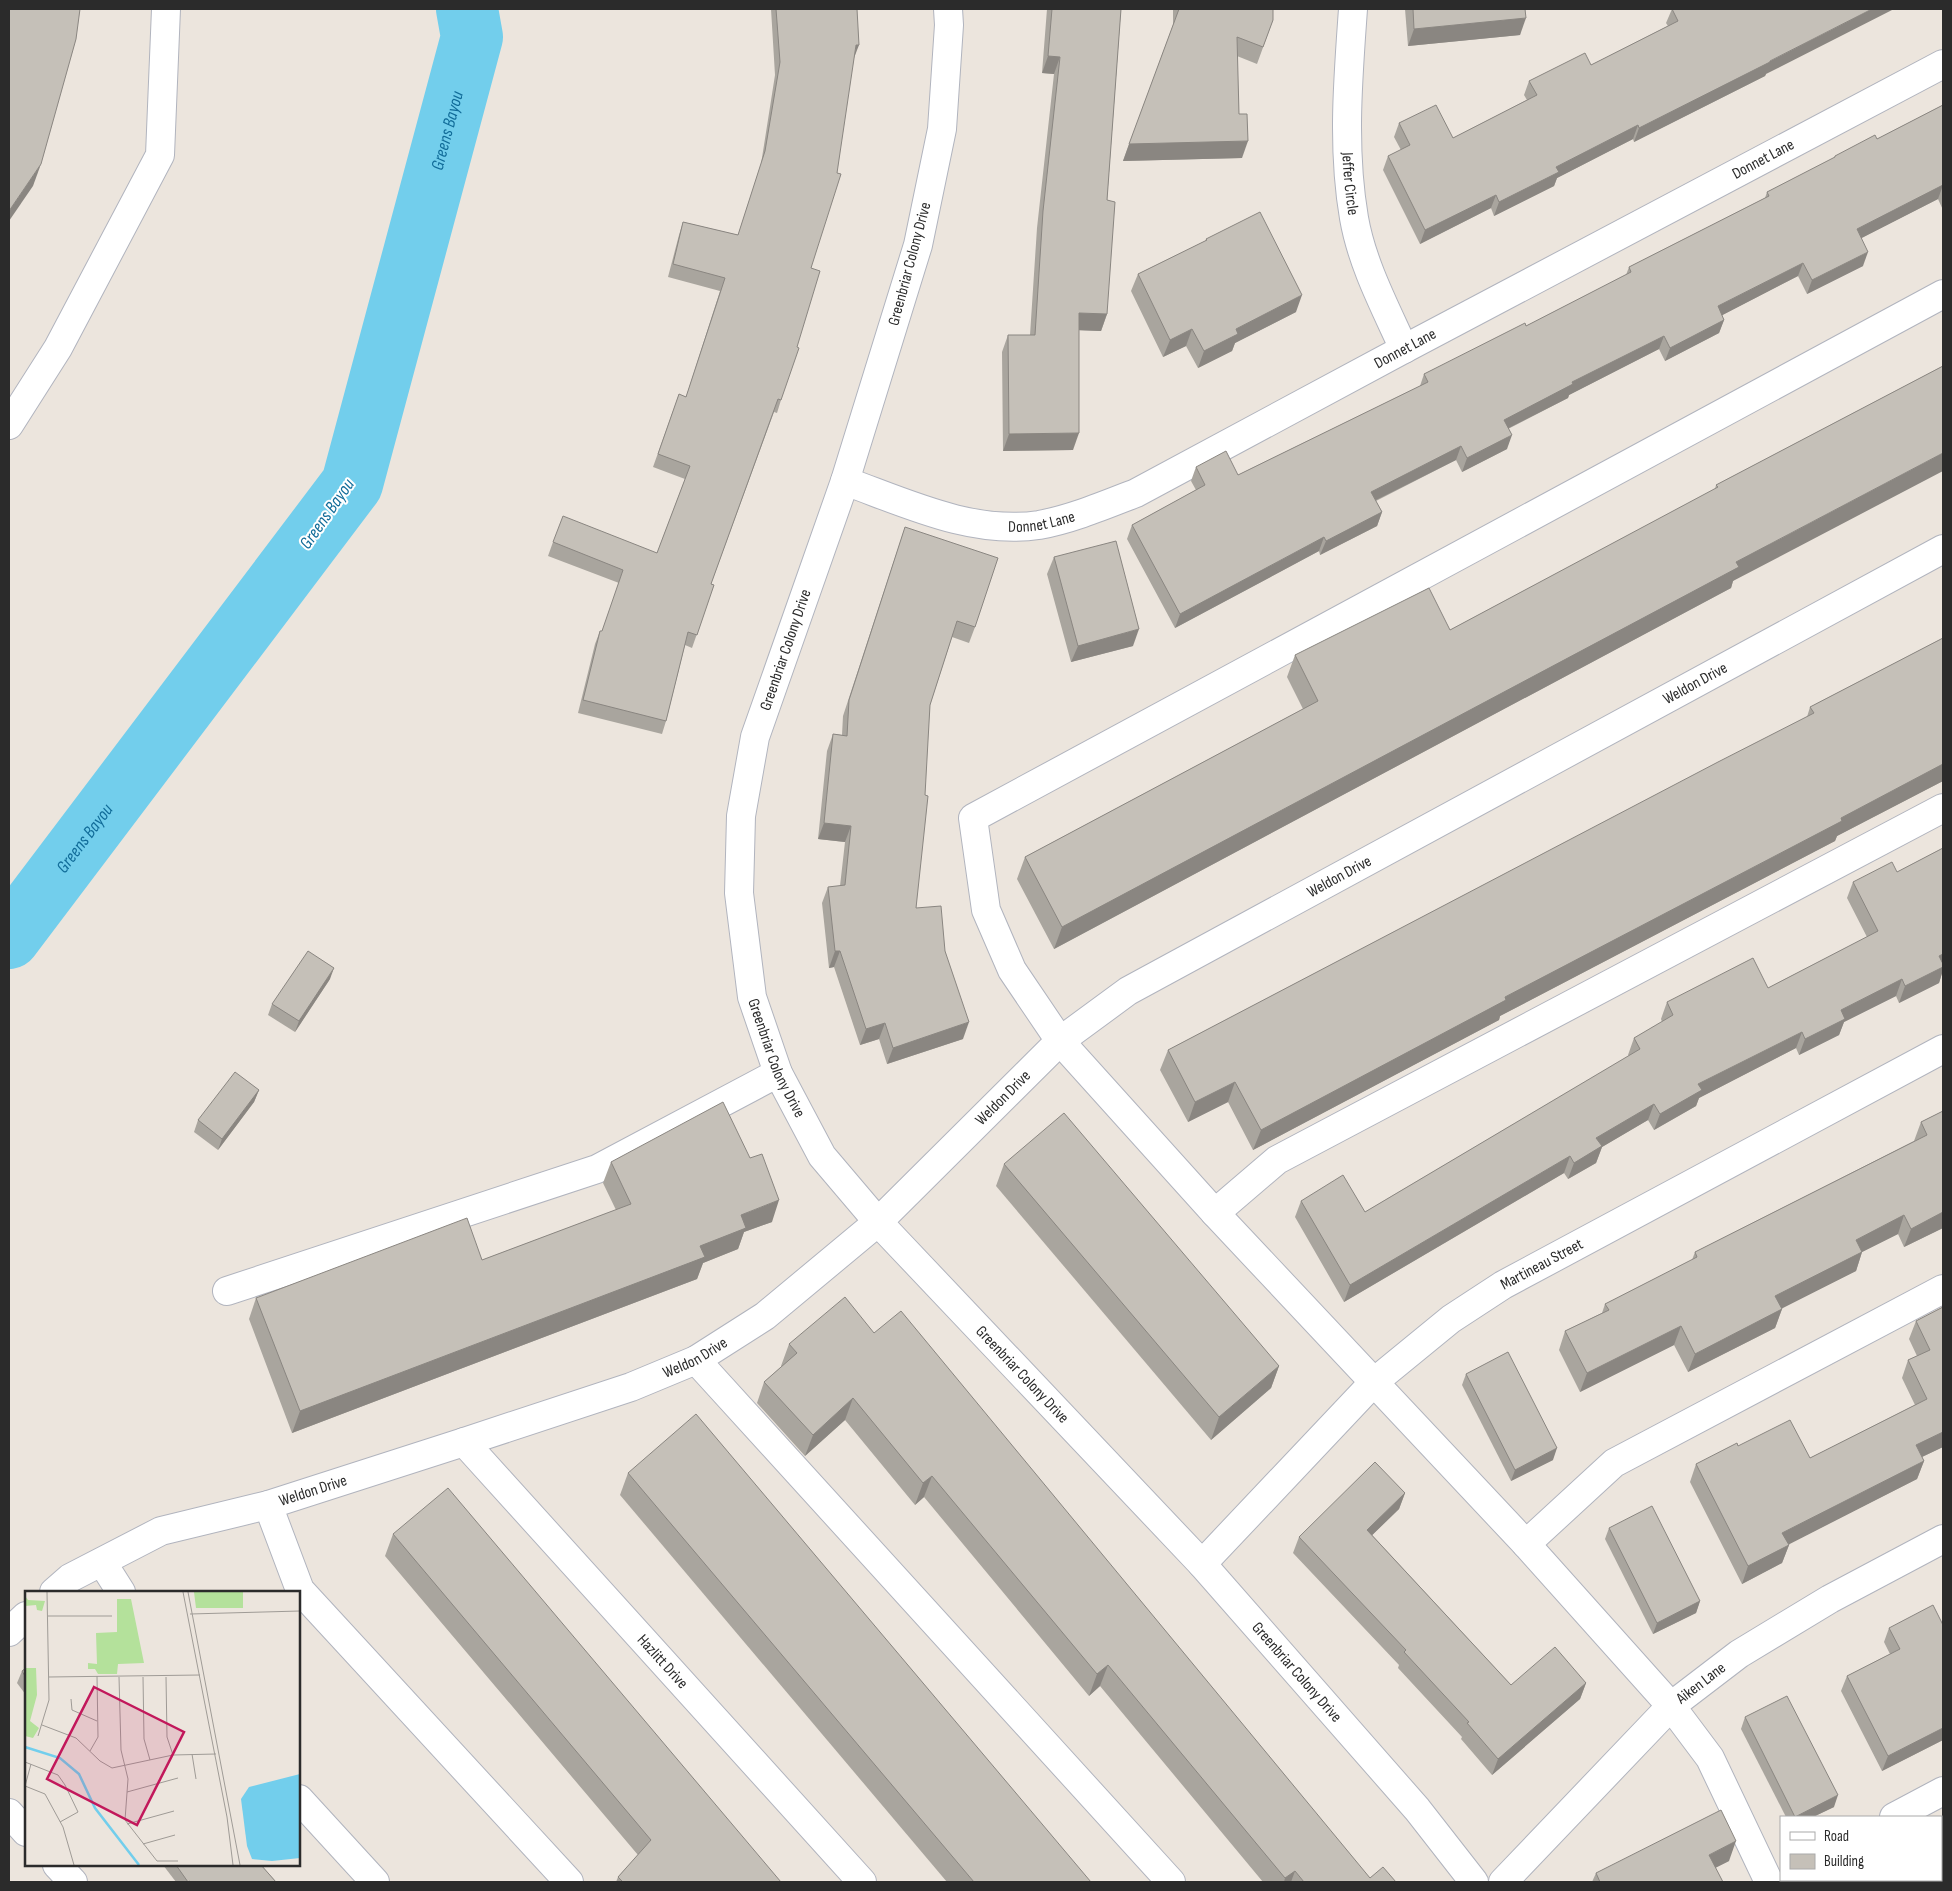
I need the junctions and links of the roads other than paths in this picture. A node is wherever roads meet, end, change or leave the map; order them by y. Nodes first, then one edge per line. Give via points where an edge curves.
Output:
1 (166, 9) edge
2 (948, 9) edge
3 (1353, 9) edge
4 (1943, 64) edge
5 (1943, 294) edge
6 (1404, 349) junction
7 (9, 426) edge
8 (845, 481) junction
9 (1943, 549) edge
10 (1943, 808) edge
11 (1060, 1041) junction
12 (1943, 1049) edge
13 (778, 1073) junction
14 (1215, 1213) junction
15 (878, 1222) junction
16 (1943, 1289) edge
17 (226, 1291) dead end
18 (696, 1360) junction
19 (1374, 1382) junction
20 (464, 1442) junction
21 (268, 1504) junction
22 (1943, 1539) edge
23 (1526, 1544) junction
24 (102, 1562) junction
25 (1202, 1564) junction
26 (55, 1591) edge
27 (120, 1591) edge
28 (25, 1617) edge
29 (9, 1632) edge
30 (1671, 1706) junction
31 (1943, 1791) edge
32 (300, 1800) edge
33 (9, 1813) edge
34 (1896, 1816) edge
35 (25, 1831) edge
36 (58, 1866) edge
37 (73, 1882) edge
38 (375, 1882) edge
39 (569, 1882) edge
40 (862, 1882) edge
41 (1171, 1882) edge
42 (1474, 1882) edge
43 (1503, 1882) edge
44 (1770, 1882) edge

1 - 7 street via 160,155 58,348
2 - 8 street, Greenbriar Colony Drive via 942,129 918,245
3 - 6 street, Jeffer Circle via 1346,105 1347,164 1354,219 1368,268
4 - 6 street, Donnet Lane
5 - 11 street via 973,818 986,910 1012,970
6 - 8 street, Donnet Lane via 1136,493 1091,511 1039,525 1006,527 971,523
8 - 13 street, Greenbriar Colony Drive via 756,738 741,816 739,894 752,997
9 - 11 street, Weldon Drive via 1128,991
10 - 14 street via 1278,1160
11 - 14 street
11 - 15 street, Weldon Drive
12 - 19 street, Martineau Street via 1503,1285 1451,1319
13 - 15 street, Greenbriar Colony Drive via 822,1156
13 - 17 street via 597,1169
14 - 19 street
15 - 18 street, Weldon Drive via 765,1316
15 - 25 street, Greenbriar Colony Drive
16 - 23 street via 1614,1463
18 - 20 street, Weldon Drive via 631,1387
18 - 41 street
19 - 23 street
19 - 25 street, Martineau Street
20 - 21 street, Weldon Drive
20 - 40 street, Hazlitt Drive
21 - 24 street, Weldon Drive via 161,1531
21 - 39 street via 300,1590
22 - 30 street, Aiken Lane via 1830,1599 1739,1654
23 - 30 street
24 - 26 street, Weldon Drive via 70,1578
24 - 27 street
25 - 42 street, Greenbriar Colony Drive via 1417,1809
28 - 29 street
30 - 43 street, Aiken Lane
30 - 44 street via 1710,1758
31 - 34 street
32 - 38 street
33 - 35 street
36 - 37 street

